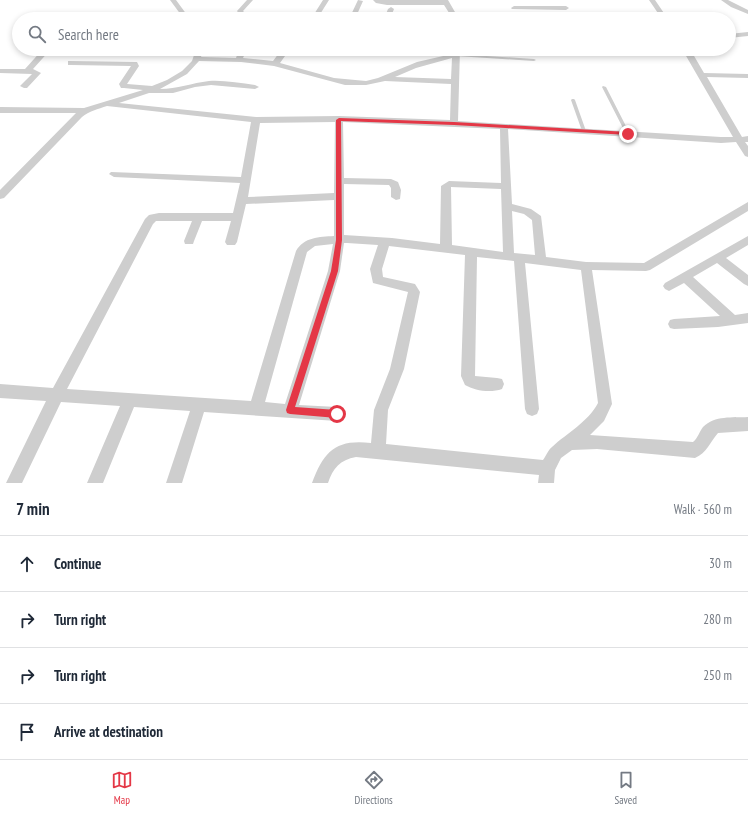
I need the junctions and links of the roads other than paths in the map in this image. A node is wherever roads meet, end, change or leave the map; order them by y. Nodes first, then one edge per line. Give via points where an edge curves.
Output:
1 (173, 0) edge
2 (250, 0) edge
3 (326, 0) edge
4 (376, 0) edge
5 (652, 0) edge
6 (724, 0) edge
7 (360, 1) edge
8 (445, 1) edge
9 (733, 6) junction
10 (748, 6) edge
11 (514, 8) dead end
12 (566, 8) dead end
13 (392, 9) dead end
14 (182, 12) edge
15 (241, 12) edge
16 (318, 12) edge
17 (355, 12) edge
18 (390, 12) edge
19 (452, 12) edge
20 (660, 12) edge
21 (748, 12) edge
22 (748, 34) edge
23 (736, 35) edge
24 (41, 56) edge
25 (199, 56) edge
26 (240, 56) edge
27 (281, 56) edge
28 (444, 56) edge
29 (456, 56) edge
30 (495, 56) edge
31 (690, 56) edge
32 (198, 59) junction
33 (534, 60) dead end
34 (238, 61) junction
35 (71, 63) dead end
36 (275, 64) junction
37 (0, 71) edge
38 (27, 71) junction
39 (701, 75) junction
40 (748, 76) edge
41 (385, 79) junction
42 (455, 82) junction
43 (24, 86) dead end
44 (604, 86) dead end
45 (255, 87) dead end
46 (151, 90) junction
47 (573, 100) dead end
48 (108, 104) junction
49 (0, 110) edge
50 (85, 111) junction
51 (256, 120) junction
52 (339, 120) junction
53 (454, 123) junction
54 (504, 127) junction
55 (584, 131) junction
56 (628, 134) junction
57 (743, 139) edge
58 (748, 154) edge
59 (114, 174) dead end
60 (245, 180) junction
61 (338, 181) junction
62 (507, 186) junction
63 (0, 196) edge
64 (338, 196) junction
65 (396, 198) dead end
66 (242, 201) junction
67 (748, 206) edge
68 (508, 207) junction
69 (199, 216) junction
70 (238, 217) junction
71 (339, 240) junction
72 (748, 240) edge
73 (190, 241) dead end
74 (231, 242) dead end
75 (385, 242) junction
76 (446, 249) junction
77 (471, 252) junction
78 (514, 257) junction
79 (718, 258) junction
80 (541, 260) junction
81 (586, 266) junction
82 (685, 277) junction
83 (748, 281) edge
84 (669, 286) dead end
85 (748, 318) edge
86 (732, 320) junction
87 (674, 324) dead end
88 (497, 384) dead end
89 (0, 391) edge
90 (56, 394) junction
91 (130, 399) junction
92 (199, 404) junction
93 (256, 408) junction
94 (532, 409) dead end
95 (290, 410) junction
96 (337, 414) dead end
97 (748, 424) edge
98 (570, 443) junction
99 (378, 451) junction
100 (546, 476) edge
101 (14, 483) edge
102 (95, 483) edge
103 (174, 483) edge
104 (320, 483) edge

1 - 14 street
2 - 15 street
3 - 16 street
4 - 8 street via 387,3
5 - 20 street
6 - 9 street
7 - 17 street
8 - 19 street
9 - 10 street
9 - 21 street
11 - 12 street
13 - 18 street
22 - 23 street
24 - 38 street
25 - 32 street
26 - 34 street
27 - 36 street
28 - 41 street
29 - 42 street
30 - 33 lane
31 - 39 street
32 - 34 street
32 - 46 street via 180,76
34 - 36 street
35 - 46 street via 134,64 124,86
36 - 41 street via 336,82 367,83
37 - 38 street
38 - 43 street via 37,73
39 - 40 street
39 - 57 street
41 - 42 street
42 - 53 street
44 - 56 lane
45 - 46 street via 211,83 173,91
46 - 48 street
47 - 55 lane
48 - 50 street
48 - 51 street
49 - 50 street
50 - 63 street
51 - 52 street
51 - 60 street
52 - 53 street
52 - 61 street
53 - 54 street
54 - 55 street
54 - 62 street
55 - 56 street
56 - 57 street
57 - 58 street
59 - 60 street
60 - 66 street
61 - 64 street
61 - 65 street via 391,182 396,188
62 - 68 street
62 - 76 street via 446,186
64 - 66 street
64 - 71 street
66 - 70 street
67 - 81 street via 646,267
68 - 78 street
68 - 80 street via 529,212 537,219
69 - 70 street
69 - 73 street
69 - 90 street via 159,217 149,222
70 - 74 street
71 - 75 street
71 - 93 street via 313,242 302,252
71 - 95 street via 334,271
72 - 79 street
75 - 76 street
75 - 99 street via 376,269 377,280 411,287 414,292 397,369 381,410
76 - 77 street
77 - 78 street
77 - 88 street via 468,376 474,383
78 - 80 street
78 - 94 street
79 - 82 street
79 - 83 street
80 - 81 street
81 - 98 street via 606,404 599,416
82 - 84 street
82 - 86 street
85 - 86 street
86 - 87 street
89 - 90 street
90 - 91 street
90 - 101 street
91 - 92 street
91 - 102 street
92 - 93 street
92 - 103 street
93 - 95 street
95 - 96 street
97 - 98 street via 715,426 695,450 597,442
98 - 100 street via 556,453
99 - 100 street
99 - 104 street via 356,448 334,456 325,468

